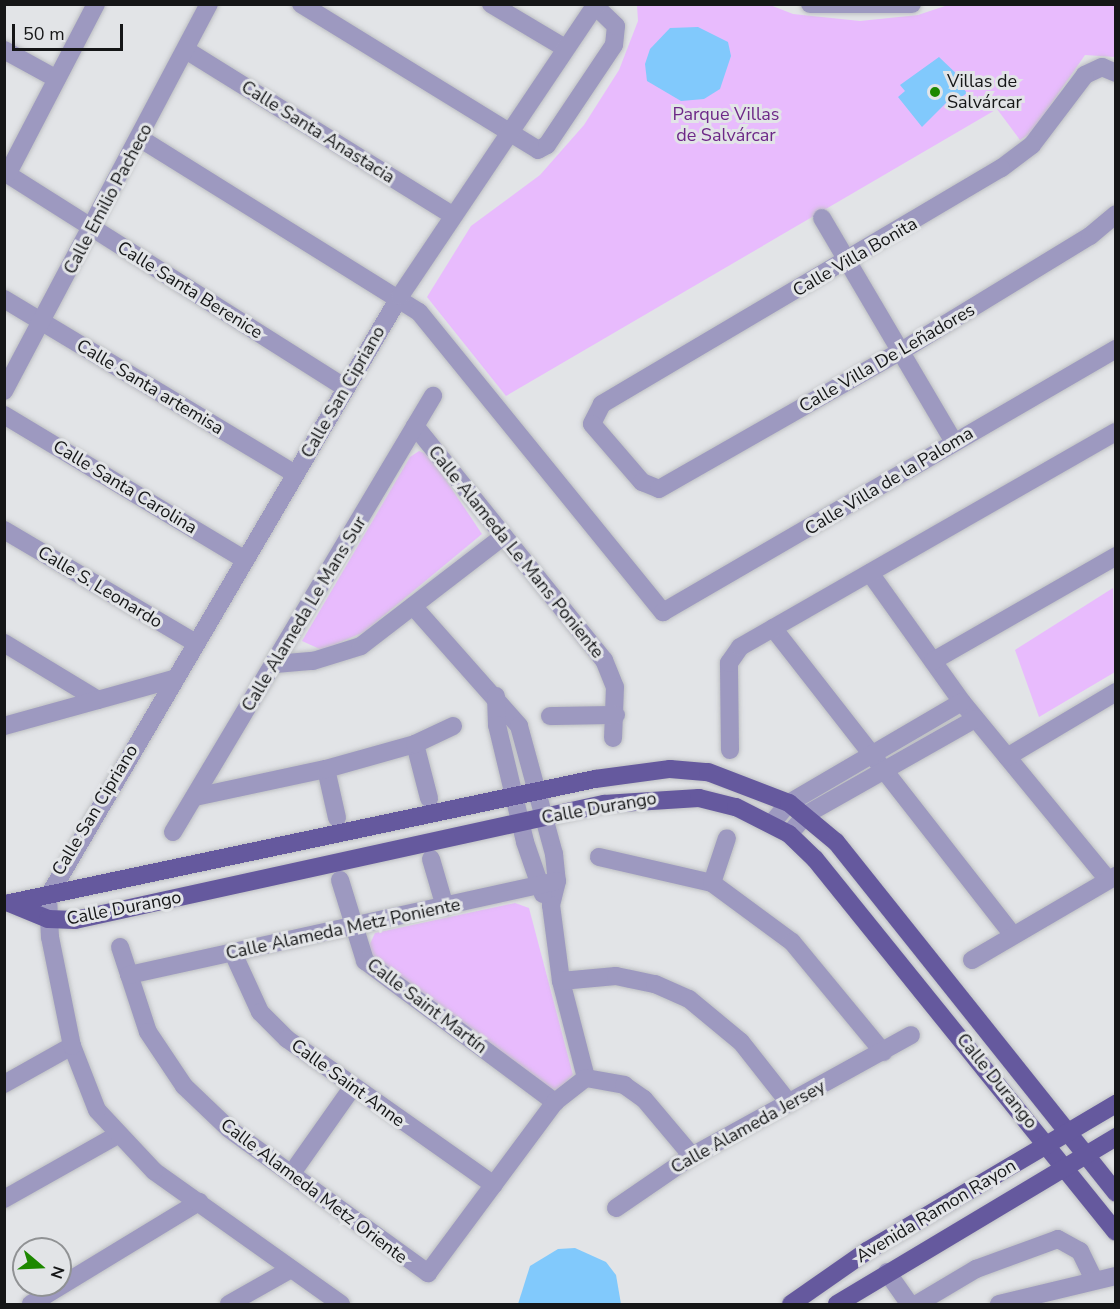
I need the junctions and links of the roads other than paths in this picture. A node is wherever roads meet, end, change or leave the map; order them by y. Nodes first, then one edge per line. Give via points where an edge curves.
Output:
1 (96, 4) edge
2 (209, 4) edge
3 (301, 4) edge
4 (491, 4) edge
5 (810, 4) edge
6 (912, 4) edge
7 (595, 5) edge
8 (564, 48) junction
9 (4, 50) edge
10 (186, 50) junction
11 (1116, 73) edge
12 (57, 79) junction
13 (507, 133) junction
14 (141, 139) junction
15 (6, 173) edge
16 (1116, 213) edge
17 (450, 214) junction
18 (822, 218) dead end
19 (92, 228) junction
20 (849, 261) junction
21 (400, 296) junction
22 (4, 299) edge
23 (42, 322) junction
24 (1116, 349) edge
25 (903, 350) junction
26 (346, 388) junction
27 (4, 391) edge
28 (433, 396) dead end
29 (4, 415) edge
30 (415, 426) junction
31 (1116, 432) edge
32 (954, 442) junction
33 (296, 474) junction
34 (652, 490) joint
35 (4, 530) edge
36 (504, 536) junction
37 (1116, 556) edge
38 (245, 560) junction
39 (870, 573) junction
40 (413, 606) junction
41 (773, 628) junction
42 (4, 642) edge
43 (196, 644) junction
44 (933, 661) junction
45 (274, 664) junction
46 (173, 680) junction
47 (496, 696) junction
48 (1113, 699) edge
49 (98, 700) junction
50 (962, 702) junction
51 (616, 715) junction
52 (550, 716) dead end
53 (975, 719) junction
54 (4, 726) edge
55 (453, 726) dead end
56 (613, 738) dead end
57 (415, 744) junction
58 (525, 744) junction
59 (730, 750) dead end
60 (506, 751) junction
61 (871, 754) junction
62 (1007, 757) junction
63 (326, 769) junction
64 (884, 770) junction
65 (538, 792) junction
66 (195, 797) junction
67 (429, 798) dead end
68 (515, 798) junction
69 (789, 803) junction
70 (807, 814) junction
71 (337, 818) dead end
72 (545, 818) junction
73 (520, 822) junction
74 (772, 823) junction
75 (173, 832) dead end
76 (789, 834) junction
77 (727, 838) dead end
78 (599, 857) dead end
79 (431, 859) dead end
80 (1112, 878) edge
81 (340, 880) dead end
82 (557, 881) junction
83 (712, 883) junction
84 (536, 885) junction
85 (48, 897) junction
86 (7, 903) edge
87 (551, 905) junction
88 (445, 907) junction
89 (48, 919) junction
90 (351, 926) junction
91 (1012, 934) junction
92 (120, 947) dead end
93 (233, 953) junction
94 (972, 960) dead end
95 (129, 975) junction
96 (561, 981) junction
97 (911, 1035) dead end
98 (72, 1046) junction
99 (883, 1052) junction
100 (586, 1078) junction
101 (4, 1084) edge
102 (352, 1088) junction
103 (555, 1102) junction
104 (789, 1103) junction
105 (1116, 1104) edge
106 (1069, 1130) junction
107 (116, 1136) junction
108 (1116, 1137) edge
109 (1047, 1144) junction
110 (692, 1156) junction
111 (1088, 1156) junction
112 (1065, 1169) junction
113 (292, 1173) junction
114 (494, 1185) junction
115 (1116, 1193) edge
116 (4, 1199) edge
117 (199, 1202) junction
118 (616, 1208) dead end
119 (1116, 1232) edge
120 (291, 1269) junction
121 (887, 1272) junction
122 (1116, 1276) edge
123 (1094, 1280) junction
124 (31, 1305) edge
125 (230, 1305) edge
126 (341, 1305) edge
127 (790, 1305) edge
128 (837, 1305) edge
129 (909, 1305) edge
130 (917, 1305) edge
131 (999, 1305) edge

1 - 12 street
2 - 10 street, Calle Emilio Pacheco
3 - 13 street
4 - 8 street
5 - 6 street
7 - 8 street, Calle San Cipriano
7 - 13 street via 616,26 610,55 547,145 530,150
8 - 13 street, Calle San Cipriano
9 - 12 street
10 - 14 street, Calle Emilio Pacheco
10 - 17 street, Calle Santa Anastacia
11 - 20 street, Calle Villa Bonita via 1096,68 1032,145
12 - 15 street
13 - 17 street, Calle San Cipriano
14 - 19 street, Calle Emilio Pacheco
14 - 21 street
15 - 19 street, Calle Santa Berenice
16 - 25 street, Calle Villa De Leñadores via 1090,236
17 - 21 street, Calle San Cipriano
18 - 20 street
19 - 23 street, Calle Emilio Pacheco
19 - 26 street, Calle Santa Berenice
20 - 25 street
20 - 34 street, Calle Villa Bonita via 602,404 591,418 596,431
21 - 26 street, Calle San Cipriano
21 - 32 street, Calle Villa de la Paloma via 442,334 663,612
22 - 23 street, Calle Santa artemisa
23 - 27 street, Calle Emilio Pacheco
23 - 33 street, Calle Santa artemisa
24 - 32 street, Calle Villa de la Paloma
25 - 32 street
25 - 34 street, Calle Villa De Leñadores
26 - 33 street, Calle San Cipriano
28 - 30 street, Calle Alameda Le Mans Sur
29 - 38 street, Calle Santa Carolina
30 - 36 street, Calle Alameda Le Mans Poniente
30 - 45 street, Calle Alameda Le Mans Sur
31 - 39 street
33 - 38 street, Calle San Cipriano
35 - 43 street, Calle S. Leonardo
36 - 40 street
36 - 51 street, Calle Alameda Le Mans Poniente via 604,660 615,687
37 - 44 street
38 - 43 street, Calle San Cipriano
39 - 41 street
39 - 44 street
40 - 45 street via 361,646 339,655
40 - 47 street
41 - 59 street via 732,654
41 - 61 street
42 - 49 street
43 - 46 street, Calle San Cipriano
44 - 50 street
45 - 66 street, Calle Alameda Le Mans Sur
46 - 49 street
46 - 85 street, Calle San Cipriano
47 - 58 street via 513,714
47 - 60 street
48 - 62 street
49 - 54 street
50 - 53 street
50 - 61 street
51 - 52 street
51 - 56 street, Calle Alameda Le Mans Poniente
53 - 62 street
53 - 64 street
55 - 57 street
57 - 63 street
57 - 67 street
58 - 60 street
58 - 65 street
60 - 68 street
61 - 64 street
61 - 69 street
62 - 80 street
63 - 66 street
63 - 71 street
64 - 70 street
64 - 91 street
65 - 68 main road, Calle Durango
65 - 69 main road, Calle Durango via 670,769 708,772
65 - 72 street
66 - 75 street, Calle Alameda Le Mans Sur
68 - 73 street
68 - 85 main road, Calle Durango
69 - 70 main road, Calle Durango
69 - 74 street
70 - 76 street
70 - 106 main road, Calle Durango via 871,884
72 - 73 main road, Calle Durango
72 - 74 main road, Calle Durango via 604,804 678,797 736,807
72 - 82 street
73 - 84 street
73 - 89 main road, Calle Durango via 75,920
74 - 76 main road, Calle Durango
76 - 109 main road, Calle Durango via 863,914
77 - 83 street
78 - 83 street
79 - 88 street
80 - 91 street
81 - 90 street, Calle Saint Martín
82 - 84 street, Calle Alameda Metz Poniente
82 - 87 street
83 - 99 street via 792,942
84 - 87 street
84 - 88 street, Calle Alameda Metz Poniente
85 - 86 main road, Calle Durango
85 - 89 street, Calle San Cipriano
86 - 89 main road, Calle Durango
87 - 96 street
88 - 90 street, Calle Alameda Metz Poniente
89 - 98 street, Calle San Cipriano
90 - 93 street, Calle Alameda Metz Poniente
90 - 103 street, Calle Saint Martín via 365,960
91 - 94 street
92 - 95 street, Calle Alameda Metz Oriente
93 - 95 street, Calle Alameda Metz Poniente
93 - 102 street, Calle Saint Anne via 260,1012
95 - 113 street, Calle Alameda Metz Oriente via 148,1032 184,1086 229,1129
96 - 100 street
96 - 104 street via 616,976 655,984 689,999 741,1042
97 - 99 street, Calle Alameda Jersey
98 - 101 street
98 - 107 street, Calle San Cipriano via 97,1110
99 - 104 street, Calle Alameda Jersey
100 - 103 street
100 - 110 street via 624,1085 644,1099
102 - 113 street
102 - 114 street, Calle Saint Anne
103 - 114 street
104 - 110 street, Calle Alameda Jersey
105 - 106 main road, Avenida Ramon Rayon
106 - 109 main road, Avenida Ramon Rayon
106 - 111 main road, Calle Durango
107 - 116 street
107 - 117 street, Calle San Cipriano via 154,1171
108 - 111 main road, Avenida Ramon Rayon
109 - 112 main road, Calle Durango
109 - 127 main road, Avenida Ramon Rayon via 867,1251
110 - 118 street, Calle Alameda Jersey
111 - 112 main road, Avenida Ramon Rayon
111 - 115 main road, Calle Durango
112 - 119 main road, Calle Durango
112 - 121 main road, Avenida Ramon Rayon
113 - 114 street, Calle Alameda Metz Oriente via 428,1273
117 - 120 street, Calle San Cipriano
117 - 124 street
120 - 125 street
120 - 126 street, Calle San Cipriano
121 - 128 main road, Avenida Ramon Rayon
121 - 129 street
122 - 123 street
123 - 130 street via 1080,1251 1058,1239 976,1269
123 - 131 street

